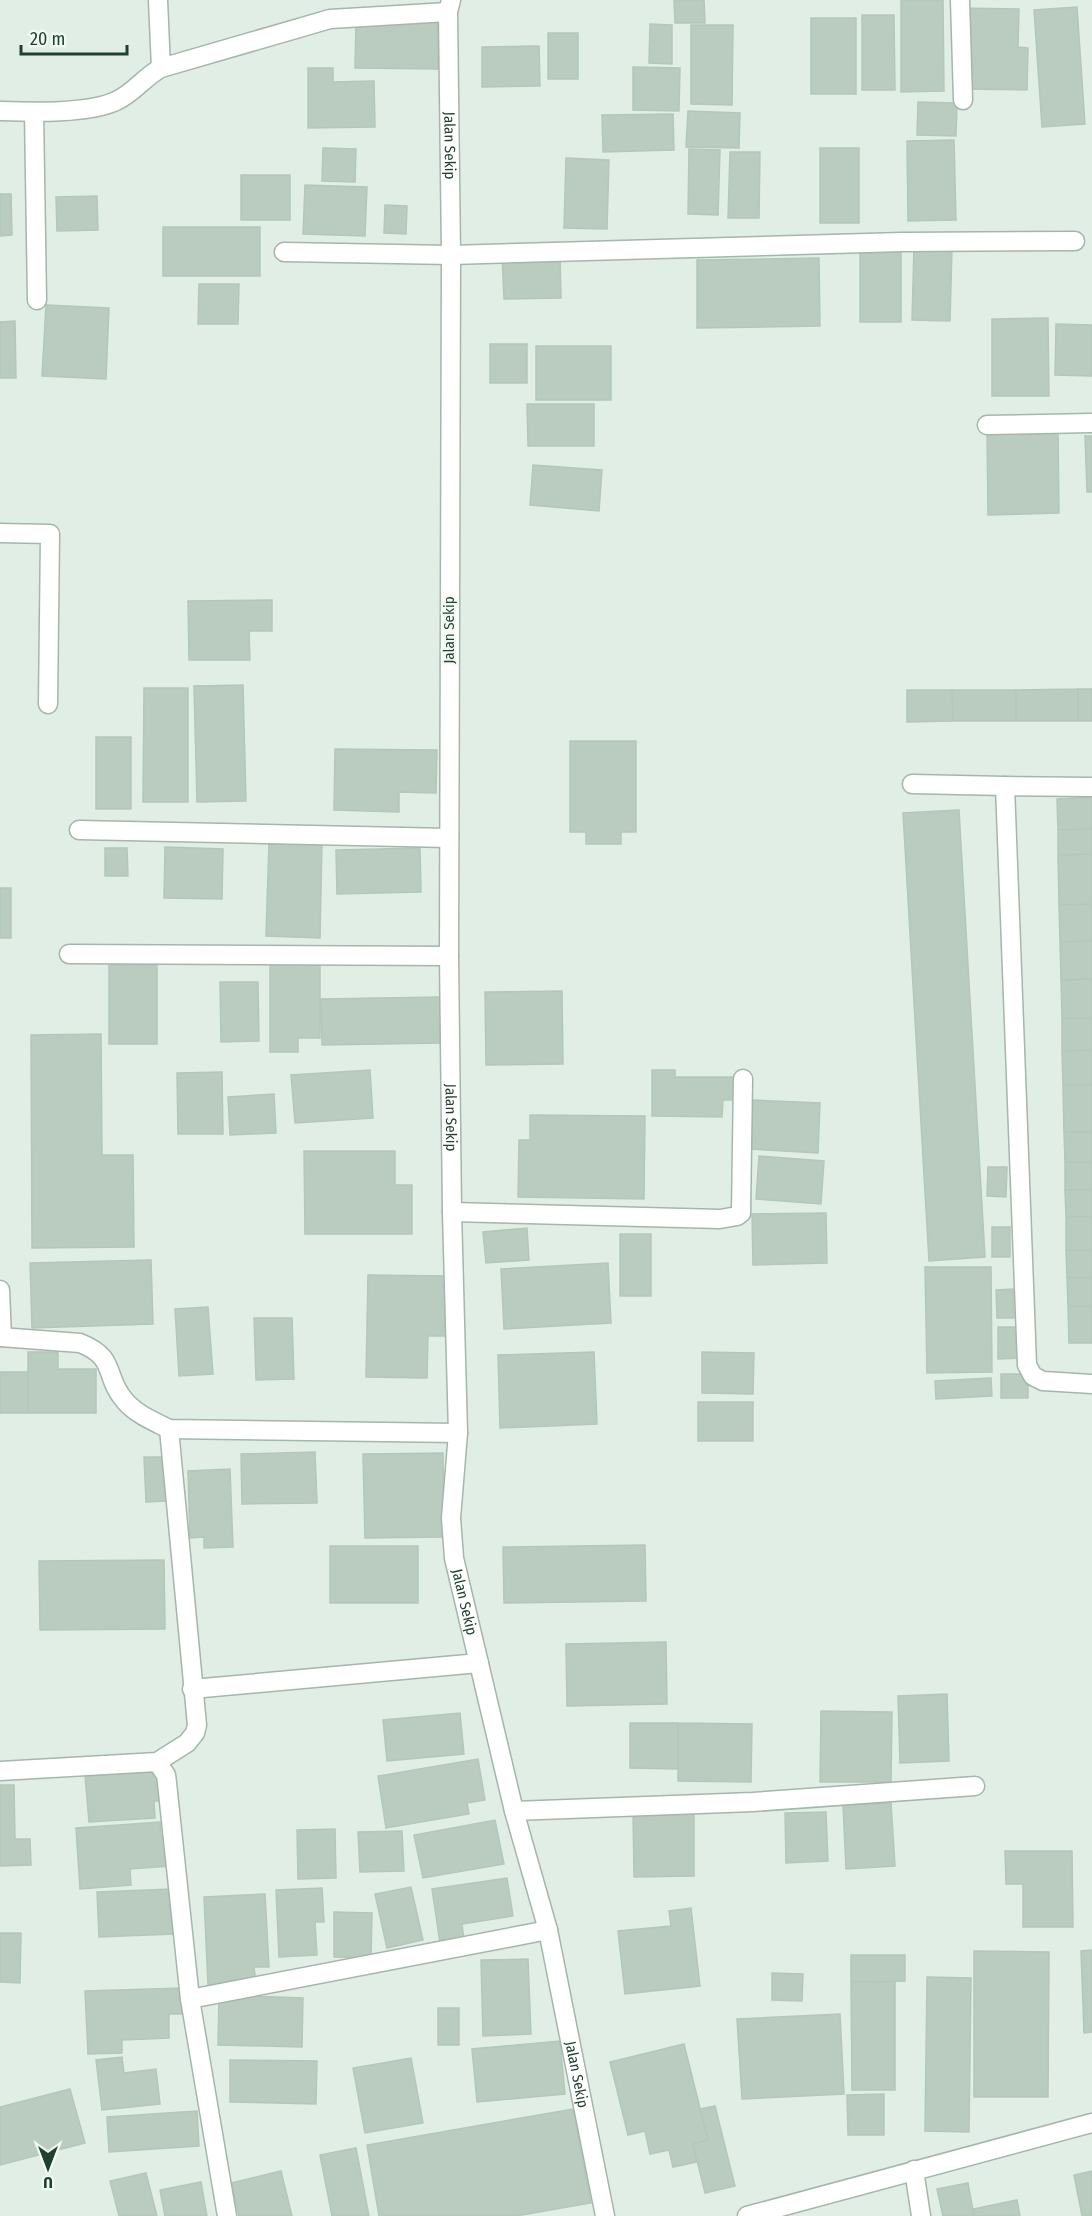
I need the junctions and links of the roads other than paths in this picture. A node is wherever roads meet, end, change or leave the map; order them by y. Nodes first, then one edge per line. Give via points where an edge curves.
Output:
1 (158, 0) edge
2 (960, 0) edge
3 (450, 6) edge
4 (162, 68) junction
5 (963, 100) dead end
6 (0, 111) edge
7 (34, 112) junction
8 (1075, 241) dead end
9 (284, 252) dead end
10 (451, 255) junction
11 (37, 300) dead end
12 (1092, 423) edge
13 (987, 425) dead end
14 (0, 533) edge
15 (48, 704) dead end
16 (912, 784) dead end
17 (1005, 786) junction
18 (1092, 787) edge
19 (79, 830) dead end
20 (448, 838) junction
21 (69, 954) dead end
22 (449, 956) junction
23 (743, 1079) dead end
24 (452, 1212) junction
25 (0, 1290) edge
26 (1, 1337) edge
27 (1092, 1384) edge
28 (169, 1430) junction
29 (458, 1433) junction
30 (479, 1663) junction
31 (192, 1689) junction
32 (157, 1762) junction
33 (0, 1771) edge
34 (975, 1786) dead end
35 (514, 1810) junction
36 (548, 1930) junction
37 (190, 1999) junction
38 (1092, 2123) edge
39 (914, 2170) junction
40 (227, 2216) edge
41 (605, 2216) edge
42 (747, 2216) edge
43 (921, 2216) edge

1 - 4 street
2 - 5 street
3 - 4 street via 330,19
3 - 10 street, Jalan Sekip
4 - 7 street via 115,102
6 - 7 street
7 - 11 street
8 - 10 street
9 - 10 street
10 - 20 street, Jalan Sekip
12 - 13 street
14 - 15 street via 50,534
16 - 17 street
17 - 18 street
17 - 27 street via 1027,1365 1033,1376 1043,1381
19 - 20 street
20 - 22 street, Jalan Sekip
21 - 22 street
22 - 24 street, Jalan Sekip
23 - 24 street via 741,1213 737,1216 720,1219
24 - 29 street, Jalan Sekip
25 - 26 street
26 - 28 street via 80,1343 92,1348 104,1357 124,1401
28 - 29 street
28 - 31 street
29 - 30 street, Jalan Sekip via 451,1518 454,1558
30 - 31 street
30 - 35 street, Jalan Sekip
31 - 32 street via 195,1733 187,1743
32 - 33 street
32 - 37 street via 166,1775
34 - 35 street via 753,1802
35 - 36 street, Jalan Sekip
36 - 37 street
36 - 41 street, Jalan Sekip
37 - 40 street
38 - 39 street
39 - 42 street
39 - 43 street

